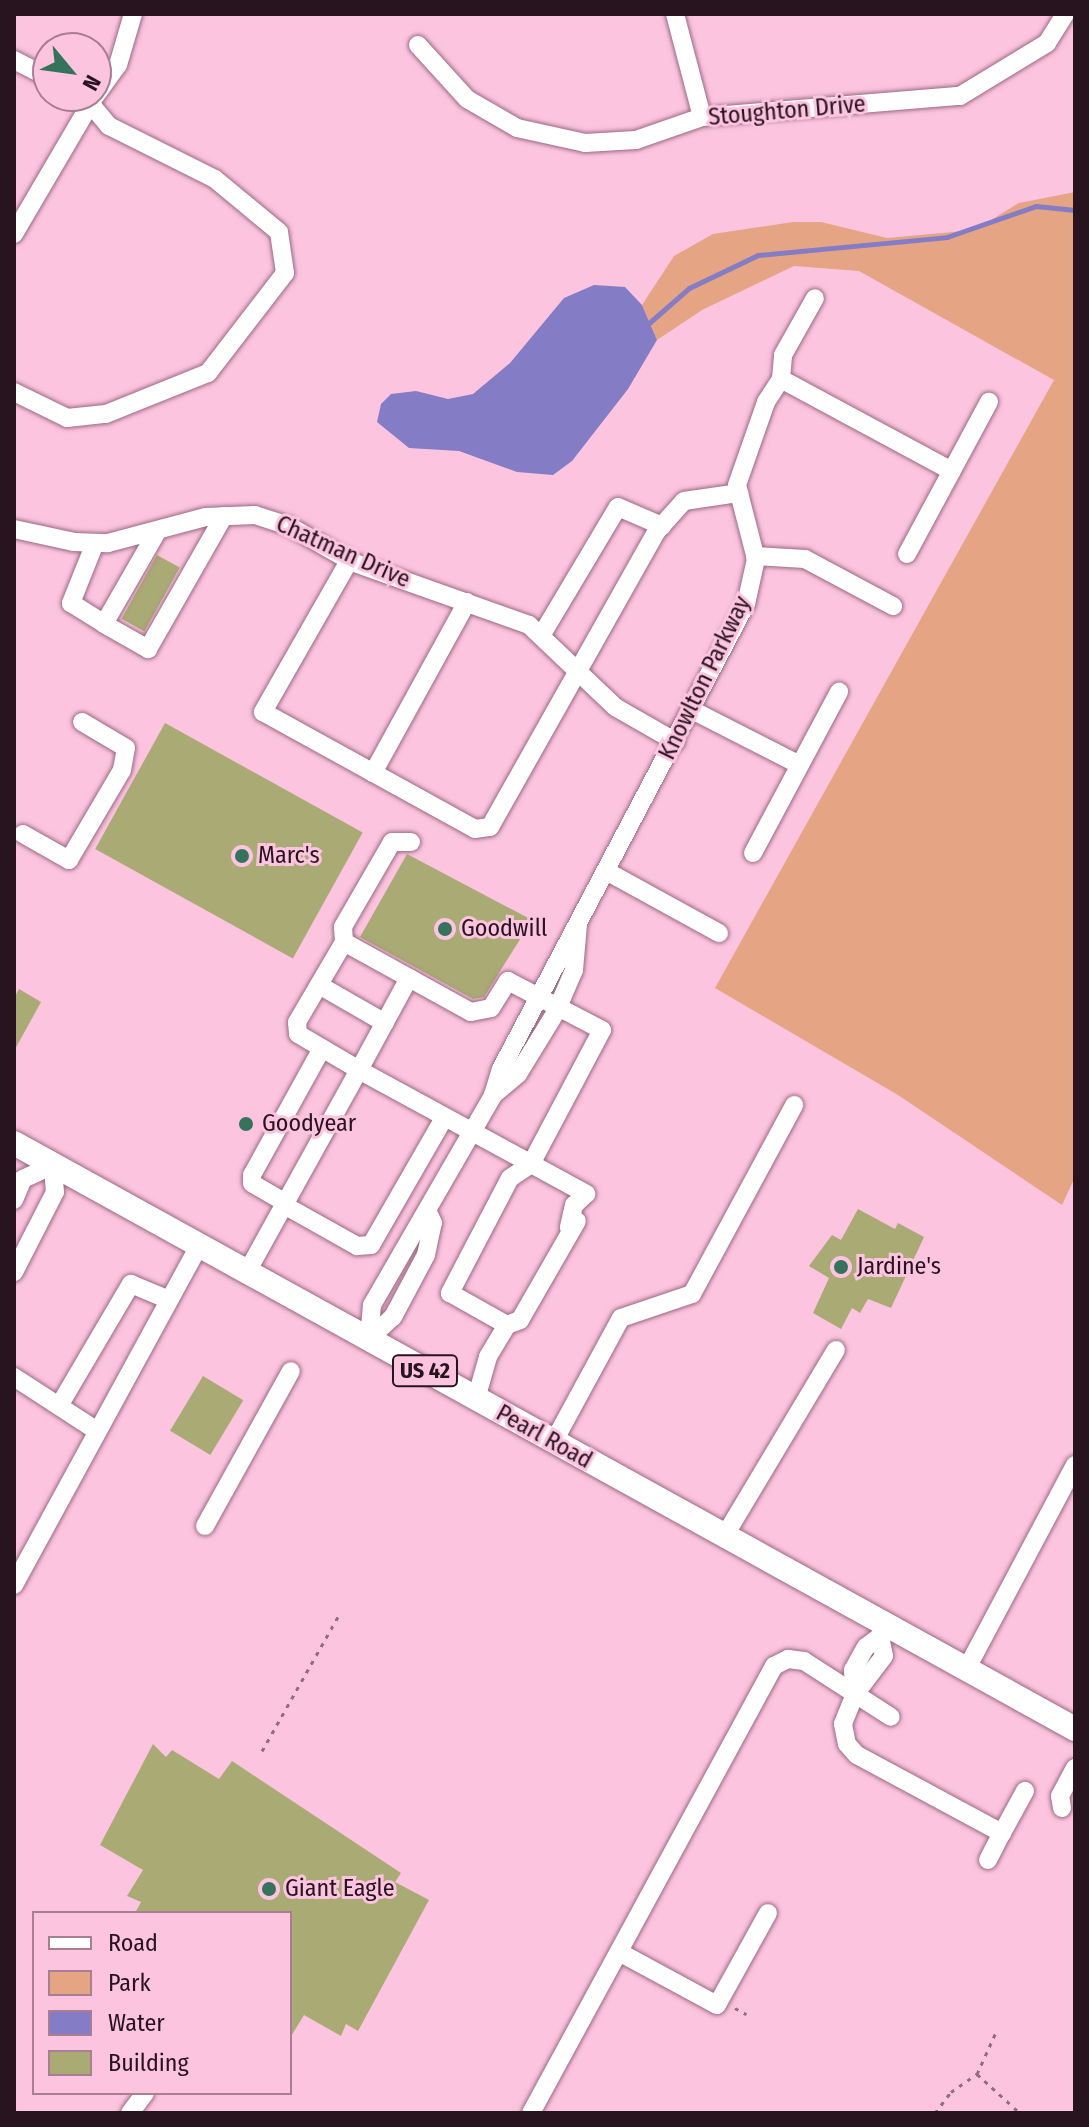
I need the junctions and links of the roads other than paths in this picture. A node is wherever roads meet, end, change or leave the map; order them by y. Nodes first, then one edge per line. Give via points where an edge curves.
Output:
1 (133, 14) edge
2 (675, 14) edge
3 (1065, 14) edge
4 (418, 45) dead end
5 (14, 60) edge
6 (32, 69) edge
7 (112, 72) edge
8 (83, 112) edge
9 (101, 112) edge
10 (702, 117) junction
11 (14, 234) edge
12 (815, 298) dead end
13 (781, 379) junction
14 (14, 392) edge
15 (989, 402) dead end
16 (952, 471) junction
17 (739, 493) junction
18 (224, 516) junction
19 (662, 526) junction
20 (14, 529) edge
21 (158, 530) junction
22 (95, 543) junction
23 (907, 554) dead end
24 (755, 556) junction
25 (349, 561) junction
26 (467, 602) junction
27 (893, 606) dead end
28 (104, 624) junction
29 (541, 636) junction
30 (578, 669) junction
31 (839, 692) dead end
32 (692, 710) junction
33 (82, 722) dead end
34 (676, 742) junction
35 (800, 765) junction
36 (373, 773) junction
37 (23, 834) dead end
38 (411, 842) dead end
39 (753, 853) dead end
40 (606, 871) junction
41 (578, 922) junction
42 (719, 933) dead end
43 (344, 942) junction
44 (409, 978) junction
45 (319, 985) junction
46 (540, 998) junction
47 (558, 1007) junction
48 (385, 1023) junction
49 (322, 1048) junction
50 (359, 1070) junction
51 (493, 1095) junction
52 (794, 1105) dead end
53 (444, 1118) junction
54 (471, 1133) junction
55 (14, 1143) edge
56 (531, 1164) junction
57 (53, 1165) junction
58 (14, 1200) edge
59 (285, 1204) junction
60 (199, 1246) junction
61 (14, 1272) edge
62 (247, 1272) junction
63 (169, 1300) junction
64 (507, 1325) junction
65 (369, 1339) junction
66 (836, 1350) dead end
67 (291, 1371) dead end
68 (14, 1377) edge
69 (467, 1394) junction
70 (59, 1406) junction
71 (97, 1431) junction
72 (553, 1443) junction
73 (1075, 1465) edge
74 (205, 1526) dead end
75 (724, 1537) junction
76 (14, 1585) edge
77 (885, 1633) junction
78 (967, 1668) junction
79 (855, 1694) junction
80 (891, 1717) dead end
81 (1075, 1729) edge
82 (1075, 1768) edge
83 (1025, 1791) dead end
84 (1062, 1808) dead end
85 (1002, 1833) junction
86 (988, 1860) dead end
87 (768, 1913) dead end
88 (619, 1952) junction
89 (144, 2095) edge
90 (130, 2113) edge
91 (531, 2113) edge

1 - 7 street
2 - 10 street
3 - 10 street, Stoughton Drive via 1047,43 960,96
4 - 10 street, Stoughton Drive via 467,99 517,128 585,143 623,141
5 - 6 street
8 - 11 street
9 - 14 street via 109,126 215,179 279,232 285,273 208,373 106,414 67,418
12 - 13 street, Knowlton Parkway via 783,355
13 - 16 street
13 - 17 street, Knowlton Parkway via 745,453
15 - 16 street
16 - 23 street
17 - 19 street via 684,501
17 - 24 street, Knowlton Parkway
18 - 21 street, Chatman Drive
18 - 25 street, Chatman Drive via 255,515 289,526
18 - 28 street via 148,649
19 - 29 street via 618,507
19 - 30 street
20 - 22 street, Chatman Drive
21 - 22 street, Chatman Drive
21 - 28 street
22 - 28 street via 71,603
24 - 27 street via 805,559
24 - 32 street, Knowlton Parkway via 746,604
25 - 26 street, Chatman Drive
25 - 36 street via 263,712
26 - 29 street, Chatman Drive via 529,625
26 - 36 street
29 - 30 street, Chatman Drive
30 - 34 street, Chatman Drive via 615,707
30 - 36 street via 490,827 475,829
31 - 35 street
32 - 34 street, Knowlton Parkway
32 - 35 street
33 - 37 street via 126,748 122,770 69,860
34 - 40 street, Knowlton Parkway
35 - 39 street
38 - 43 street via 392,842 343,927
40 - 41 street, Knowlton Parkway
40 - 42 street
41 - 46 street, Knowlton Parkway
41 - 47 street, Knowlton Parkway via 574,970
43 - 44 street
43 - 45 street
44 - 46 street via 471,1012 491,1008 508,981
44 - 48 street
45 - 48 street
45 - 49 street via 297,1022 298,1034
46 - 47 street
46 - 51 street, Knowlton Parkway
47 - 51 street, Knowlton Parkway via 518,1074
47 - 56 street via 602,1030
48 - 50 street
49 - 50 street
49 - 59 street via 252,1175 252,1183
50 - 53 street
50 - 59 street
51 - 54 street, Knowlton Parkway
52 - 72 street via 692,1294 621,1318
53 - 54 street
53 - 59 street via 371,1245 357,1246
54 - 56 street
54 - 65 street, Knowlton Parkway via 427,1210 433,1223 426,1255 393,1317
55 - 57 main road, Pearl Road / US 42
56 - 64 street via 583,1198 567,1219 569,1227 520,1320
56 - 64 street via 510,1178 450,1293
57 - 58 street via 23,1179
57 - 60 main road, Pearl Road / US 42
57 - 61 street via 55,1192
59 - 62 street
60 - 62 main road, Pearl Road / US 42
60 - 63 street
62 - 65 main road, Pearl Road / US 42
63 - 70 street via 131,1284
63 - 71 street
64 - 69 street
65 - 69 main road, Pearl Road / US 42
66 - 75 street
67 - 74 street
68 - 70 street
69 - 72 main road, Pearl Road / US 42
70 - 71 street
71 - 76 street
72 - 75 main road, Pearl Road / US 42
73 - 78 street
75 - 77 main road, Pearl Road / US 42
77 - 78 main road, Pearl Road / US 42
77 - 79 street via 884,1656
78 - 81 main road, Pearl Road / US 42
79 - 80 street
79 - 85 street via 843,1724 847,1744 857,1755
79 - 88 street via 804,1661 788,1659 774,1666
82 - 84 street via 1060,1796
83 - 85 street
85 - 86 street
87 - 88 street via 717,2005
88 - 91 street
89 - 90 street

